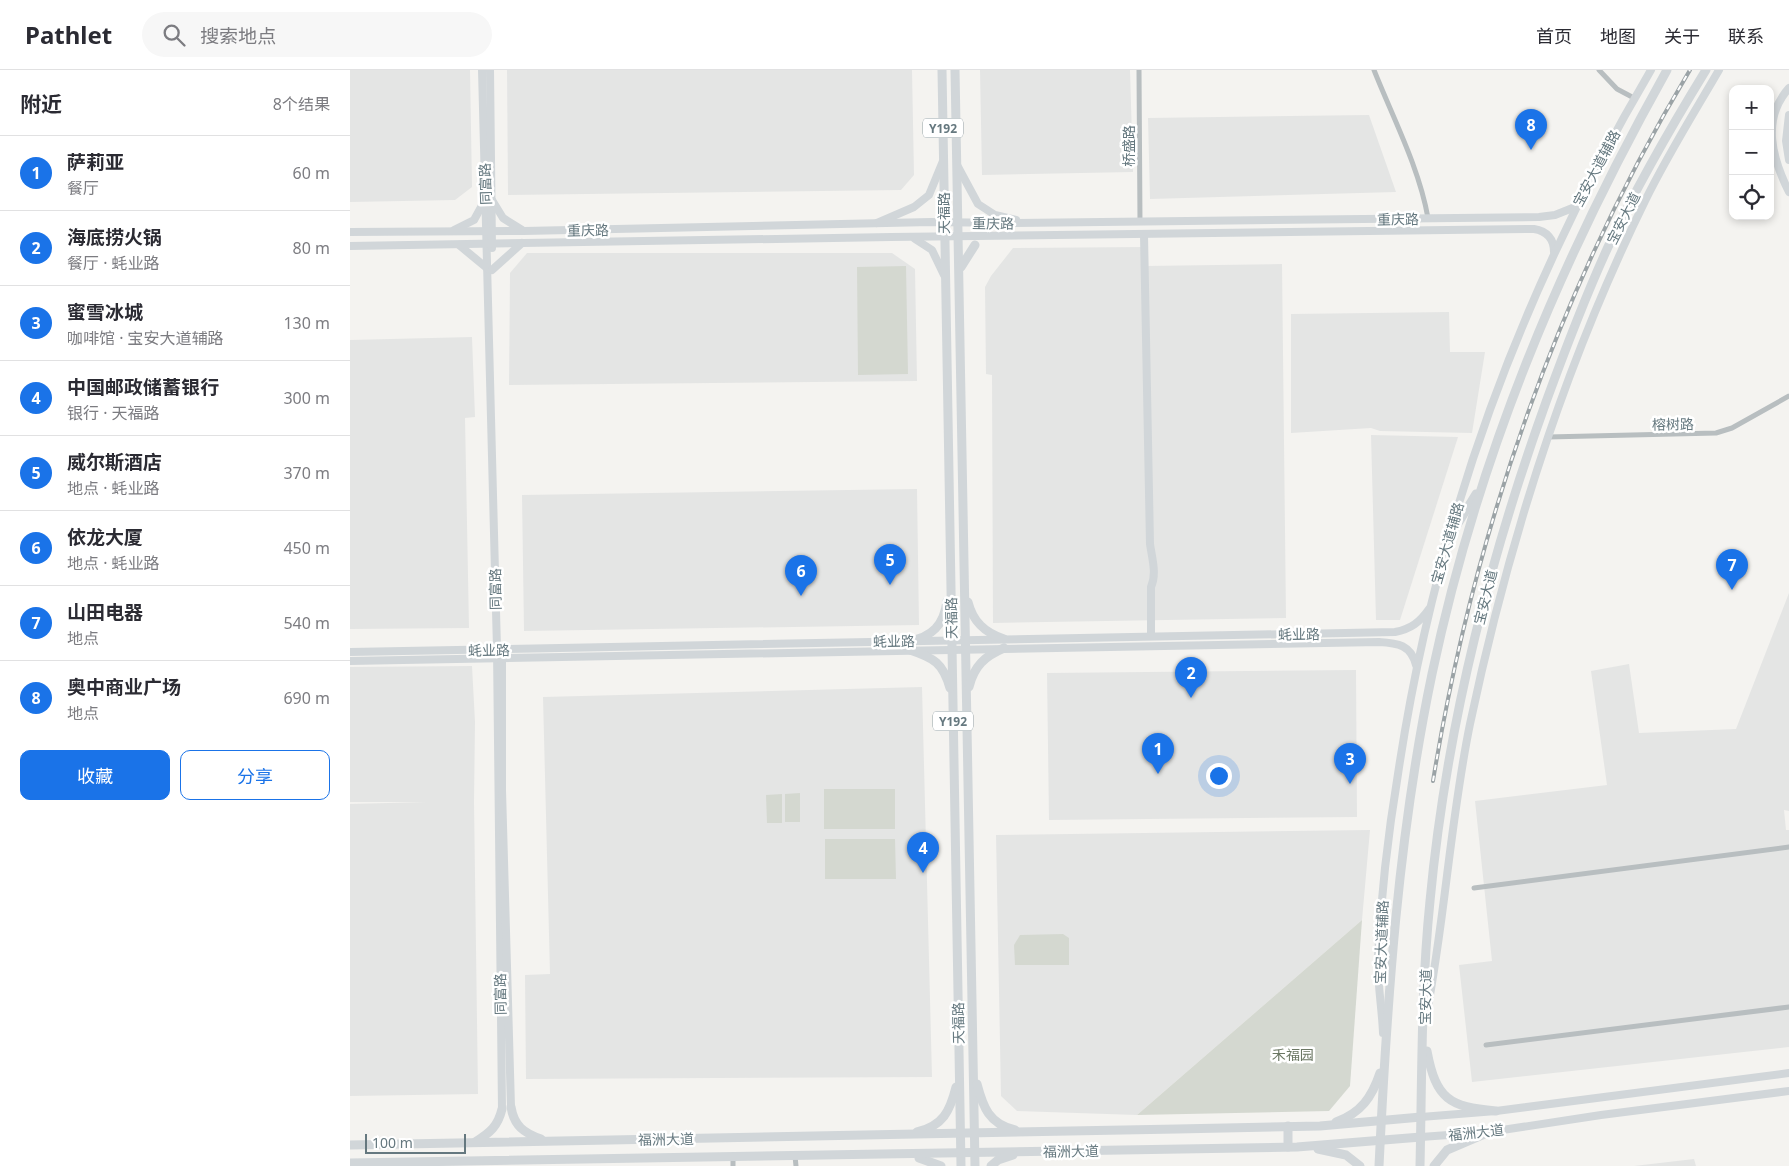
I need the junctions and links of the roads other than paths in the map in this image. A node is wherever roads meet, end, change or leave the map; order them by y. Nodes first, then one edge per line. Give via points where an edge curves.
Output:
1 (482, 70) edge
2 (490, 70) edge
3 (942, 70) edge
4 (955, 70) edge
5 (1139, 70) edge
6 (1374, 70) edge
7 (1599, 70) edge
8 (1651, 70) edge
9 (1667, 70) edge
10 (1706, 70) edge
11 (1720, 70) edge
12 (1789, 88) edge
13 (1634, 98) junction
14 (1789, 115) edge
15 (944, 159) junction
16 (1789, 160) edge
17 (957, 165) junction
18 (1789, 192) edge
19 (488, 200) junction
20 (1575, 207) junction
21 (1483, 217) junction
22 (1428, 218) junction
23 (943, 222) junction
24 (959, 222) junction
25 (1140, 222) junction
26 (1027, 223) junction
27 (876, 224) junction
28 (490, 230) junction
29 (1483, 230) junction
30 (451, 231) junction
31 (524, 231) junction
32 (350, 232) edge
33 (1144, 235) junction
34 (908, 237) junction
35 (943, 237) junction
36 (959, 237) junction
37 (1003, 237) junction
38 (522, 243) junction
39 (490, 244) junction
40 (459, 245) junction
41 (974, 245) joint
42 (350, 246) edge
43 (1554, 252) junction
44 (490, 269) junction
45 (959, 274) junction
46 (945, 276) junction
47 (1789, 396) edge
48 (1548, 437) junction
49 (1482, 485) junction
50 (1446, 542) junction
51 (964, 580) junction
52 (951, 581) junction
53 (1429, 609) junction
54 (1151, 636) junction
55 (1004, 643) junction
56 (965, 644) junction
57 (952, 645) junction
58 (910, 646) junction
59 (350, 652) edge
60 (499, 653) junction
61 (350, 661) edge
62 (1416, 665) junction
63 (953, 703) junction
64 (966, 705) junction
65 (1789, 847) edge
66 (1474, 888) dead end
67 (1789, 1007) edge
68 (1424, 1026) junction
69 (1486, 1045) dead end
70 (1384, 1053) junction
71 (973, 1072) junction
72 (1789, 1073) edge
73 (959, 1077) junction
74 (1789, 1091) edge
75 (507, 1108) junction
76 (1496, 1111) junction
77 (1421, 1117) junction
78 (1381, 1121) junction
79 (1288, 1126) junction
80 (1320, 1126) junction
81 (1489, 1132) junction
82 (1030, 1133) junction
83 (960, 1134) junction
84 (974, 1134) junction
85 (897, 1136) junction
86 (1421, 1137) junction
87 (1380, 1140) junction
88 (546, 1141) junction
89 (474, 1142) junction
90 (350, 1145) edge
91 (1293, 1147) junction
92 (1032, 1152) junction
93 (961, 1153) junction
94 (975, 1153) junction
95 (896, 1154) junction
96 (795, 1156) junction
97 (733, 1161) edge
98 (350, 1163) edge
99 (509, 1163) edge
100 (796, 1166) edge
101 (941, 1166) edge
102 (961, 1166) edge
103 (975, 1166) edge
104 (991, 1166) edge
105 (1360, 1166) edge
106 (1380, 1166) edge
107 (1420, 1166) edge
108 (1434, 1166) edge

1 - 19 main road, 同富路
2 - 19 main road, 同富路
3 - 15 main road, 天福路 / Y192
4 - 17 main road, 天福路 / Y192
5 - 25 street, 桥盛路
6 - 22 street via 1425,199
7 - 13 street via 1617,89
8 - 13 main road, 宝安大道辅路
9 - 49 main road via 1603,186 1579,237 1527,356
10 - 68 main road, 宝安大道 via 1657,153 1608,247 1561,360 1504,524 1459,705 1446,777 1426,939
11 - 48 main road via 1665,164 1621,253
12 - 18 main road via 1776,108 1772,138 1777,166
13 - 20 main road, 宝安大道辅路
14 - 16 main road via 1786,141
15 - 23 main road, 天福路 / Y192
15 - 27 main road via 930,195 914,207
17 - 24 main road, 天福路 / Y192
17 - 26 main road via 978,204 995,215
19 - 28 main road, 同富路
19 - 30 main road via 474,220
19 - 31 main road via 503,218
20 - 21 main road, 重庆路 via 1546,216
20 - 43 main road, 宝安大道辅路
21 - 22 main road, 重庆路
21 - 29 main road
22 - 25 main road, 重庆路
23 - 24 main road, 重庆路
23 - 27 main road, 重庆路
23 - 35 main road, 天福路 / Y192
24 - 26 main road, 重庆路
24 - 36 main road, 天福路 / Y192
25 - 26 main road, 重庆路
27 - 31 main road, 重庆路
28 - 30 main road, 重庆路
28 - 31 main road, 重庆路
28 - 39 main road, 同富路
29 - 33 main road, 重庆路
29 - 43 main road, 重庆路 via 1539,230 1550,236
30 - 32 main road, 重庆路
33 - 37 main road, 重庆路
33 - 54 main road via 1150,544 1154,564 1154,580 1150,587
34 - 35 main road, 重庆路
34 - 38 main road, 重庆路
34 - 46 main road, Y192 via 932,250
35 - 36 main road, 重庆路
35 - 46 main road, 天福路 / Y192
36 - 37 main road, 重庆路
36 - 45 main road, 天福路 / Y192
37 - 41 main road via 982,240
38 - 39 main road, 重庆路
38 - 44 main road
39 - 40 main road, 重庆路
39 - 44 main road, 同富路
40 - 42 main road, 重庆路
40 - 44 main road
41 - 45 main road
43 - 50 main road, 宝安大道辅路 via 1488,412
44 - 60 main road, 同富路
45 - 51 main road, 天福路 / Y192
46 - 52 main road, 天福路 / Y192
47 - 48 street, 榕树路 via 1732,428 1716,433
48 - 68 main road via 1506,575 1470,725 1453,826 1437,961
49 - 50 main road
49 - 70 main road via 1443,628 1424,720 1401,872
50 - 53 main road, 宝安大道辅路
51 - 55 main road via 968,604 976,621
51 - 56 main road, 天福路 / Y192
52 - 57 main road, 天福路 / Y192
52 - 58 main road via 946,610 938,626
53 - 54 main road, 蚝业路 via 1419,622 1395,632
53 - 62 main road, 宝安大道辅路
54 - 55 main road, 蚝业路
55 - 56 main road, 蚝业路
55 - 62 main road, 蚝业路 via 1385,642 1406,647 1412,652
55 - 64 main road via 973,672
56 - 57 main road, 蚝业路
56 - 64 main road, 天福路 / Y192
57 - 58 main road, 蚝业路
57 - 63 main road, 天福路 / Y192
58 - 60 main road, 蚝业路
58 - 63 main road via 939,664
59 - 60 main road, 蚝业路
60 - 61 main road, 蚝业路
60 - 75 main road, 同富路
62 - 70 main road, 宝安大道辅路 via 1383,892 1378,963
63 - 73 main road, 天福路 / Y192
64 - 71 main road, 天福路 / Y192
65 - 66 street
67 - 69 street
68 - 76 main road via 1432,1073 1441,1094 1455,1104
68 - 77 main road, 宝安大道
70 - 78 main road
70 - 80 main road via 1377,1082 1364,1105 1346,1118
71 - 82 main road via 987,1114 994,1122
71 - 84 main road, 天福路 / Y192
72 - 76 main road, 福洲大道
73 - 83 main road, 天福路 / Y192
73 - 85 main road via 949,1112 943,1120 920,1131
74 - 81 main road, 福洲大道
75 - 88 main road via 524,1133
75 - 89 main road via 489,1134
76 - 77 main road, 福洲大道
77 - 78 main road, 福洲大道
77 - 86 main road, 宝安大道
78 - 80 main road, 福洲大道
78 - 87 main road
79 - 80 main road, 福洲大道
79 - 82 main road, 福洲大道
79 - 91 main road
81 - 86 main road, 福洲大道
81 - 108 main road via 1452,1147 1439,1157
82 - 84 main road, 福洲大道
83 - 84 main road, 福洲大道
83 - 85 main road, 福洲大道
83 - 93 main road, 天福路 / Y192
84 - 94 main road, 天福路 / Y192
85 - 88 main road, 福洲大道
86 - 87 main road, 福洲大道
86 - 107 main road, 宝安大道
87 - 91 main road, 福洲大道
87 - 106 main road
88 - 89 main road, 福洲大道
89 - 90 main road, 福洲大道
91 - 92 main road, 福洲大道
91 - 105 main road via 1346,1155
92 - 94 main road, 福洲大道
92 - 104 main road via 1009,1156
93 - 94 main road, 福洲大道
93 - 95 main road, 福洲大道
93 - 102 main road, 天福路 / Y192
94 - 103 main road, 天福路 / Y192
95 - 96 main road, 福洲大道
95 - 101 main road via 926,1159
96 - 97 main road, 福洲大道
96 - 100 street
97 - 99 main road, 福洲大道
98 - 99 main road, 福洲大道

